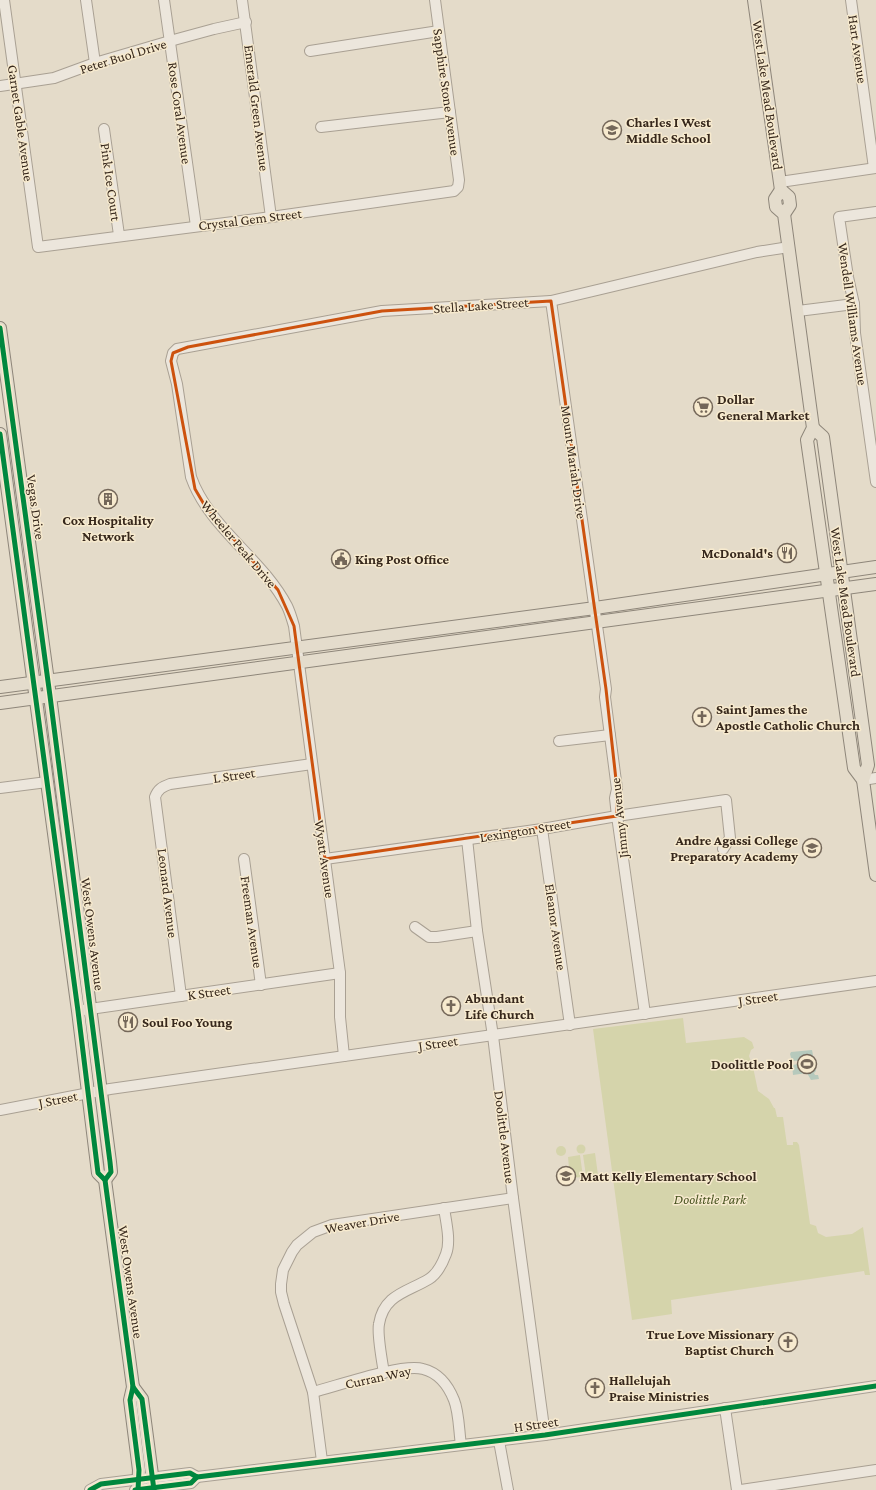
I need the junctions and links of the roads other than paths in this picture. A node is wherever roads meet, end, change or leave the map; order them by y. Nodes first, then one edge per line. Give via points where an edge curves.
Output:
1 (4, 0) edge
2 (86, 0) edge
3 (164, 0) edge
4 (242, 0) edge
5 (435, 0) edge
6 (754, 0) edge
7 (851, 0) edge
8 (246, 22) junction
9 (439, 31) junction
10 (170, 41) junction
11 (310, 51) dead end
12 (95, 63) junction
13 (16, 84) junction
14 (0, 86) edge
15 (450, 112) junction
16 (321, 127) dead end
17 (104, 129) dead end
18 (875, 168) edge
19 (459, 185) joint
20 (780, 186) junction
21 (876, 212) edge
22 (271, 217) junction
23 (196, 226) junction
24 (119, 235) junction
25 (38, 247) joint
26 (789, 247) junction
27 (551, 301) junction
28 (854, 304) junction
29 (798, 311) junction
30 (0, 328) edge
31 (2, 350) edge
32 (173, 353) joint
33 (813, 428) junction
34 (0, 434) edge
35 (876, 482) edge
36 (876, 567) edge
37 (842, 572) junction
38 (827, 574) junction
39 (876, 584) edge
40 (844, 588) junction
41 (829, 590) junction
42 (693, 594) junction
43 (595, 608) junction
44 (653, 615) junction
45 (597, 622) junction
46 (297, 648) junction
47 (299, 662) junction
48 (0, 687) edge
49 (49, 688) junction
50 (35, 690) junction
51 (844, 697) junction
52 (0, 703) edge
53 (863, 724) junction
54 (610, 735) junction
55 (559, 741) dead end
56 (312, 764) junction
57 (876, 778) edge
58 (863, 780) junction
59 (47, 782) junction
60 (0, 788) edge
61 (158, 790) joint
62 (617, 816) junction
63 (66, 823) junction
64 (542, 829) junction
65 (467, 839) junction
66 (723, 849) dead end
67 (244, 859) dead end
68 (325, 859) junction
69 (876, 875) edge
70 (76, 900) junction
71 (63, 902) junction
72 (415, 927) dead end
73 (477, 931) junction
74 (340, 973) junction
75 (876, 981) edge
76 (261, 985) junction
77 (181, 996) junction
78 (90, 1009) junction
79 (78, 1011) junction
80 (645, 1014) junction
81 (570, 1025) junction
82 (493, 1036) junction
83 (344, 1056) junction
84 (101, 1091) junction
85 (88, 1093) junction
86 (0, 1110) edge
87 (106, 1180) junction
88 (513, 1198) junction
89 (444, 1208) junction
90 (384, 1373) junction
91 (876, 1386) edge
92 (133, 1387) junction
93 (313, 1392) junction
94 (725, 1408) junction
95 (545, 1435) junction
96 (499, 1441) junction
97 (461, 1445) junction
98 (322, 1461) junction
99 (876, 1470) edge
100 (153, 1485) edge
101 (138, 1487) edge
102 (92, 1490) edge
103 (508, 1490) edge
104 (737, 1490) edge
105 (741, 1490) edge

1 - 13 street, Garnet Gable Avenue
2 - 12 street
3 - 10 street, Rose Coral Avenue
4 - 8 street, Emerald Green Avenue
5 - 9 street, Sapphire Stone Avenue
6 - 20 main road, West Lake Mead Boulevard
7 - 18 street, Hart Avenue
8 - 10 street, Peter Buol Drive
8 - 22 street, Emerald Green Avenue
9 - 11 street
9 - 15 street, Sapphire Stone Avenue
10 - 12 street, Peter Buol Drive
10 - 23 street, Rose Coral Avenue
12 - 13 street, Peter Buol Drive via 54,78
13 - 14 street, Peter Buol Drive
13 - 25 street, Garnet Gable Avenue
15 - 16 street
15 - 19 street, Sapphire Stone Avenue
17 - 24 street, Pink Ice Court
18 - 20 street
19 - 22 street, Crystal Gem Street via 450,192
20 - 26 main road, West Lake Mead Boulevard via 789,197 790,205 784,214
21 - 28 street, Wendell Williams Avenue via 840,217
22 - 23 street, Crystal Gem Street
23 - 24 street, Crystal Gem Street
24 - 25 street, Crystal Gem Street
26 - 27 street, Stella Lake Street via 757,252
26 - 29 main road, West Lake Mead Boulevard
27 - 32 street, Stella Lake Street via 382,311 177,349
27 - 43 street, Mount Mariah Drive
28 - 29 street
28 - 35 street, Wendell Williams Avenue
29 - 33 main road, West Lake Mead Boulevard
30 - 31 main road, Vegas Drive
31 - 49 main road, Vegas Drive
32 - 46 street, Wheeler Peak Drive via 171,361 195,489 205,506 278,590 288,607
33 - 37 main road, West Lake Mead Boulevard via 823,437
33 - 38 main road, West Lake Mead Boulevard via 808,440
34 - 50 main road, Vegas Drive
36 - 37 main road
37 - 38 main road
37 - 40 main road, West Lake Mead Boulevard
38 - 41 main road, West Lake Mead Boulevard
38 - 42 main road
39 - 40 main road
40 - 41 main road
40 - 53 main road, West Lake Mead Boulevard
41 - 44 main road
41 - 51 main road, West Lake Mead Boulevard
42 - 43 main road
42 - 44 main road via 692,598 684,602 661,607
43 - 45 street, Mount Mariah Drive
43 - 46 main road
44 - 45 main road
45 - 47 main road
45 - 54 street, Jimmy Avenue
46 - 47 street, Wheeler Peak Drive
46 - 49 main road
47 - 49 main road
47 - 56 street, Wyatt Avenue
48 - 50 main road
49 - 50 main road
49 - 63 main road, West Owens Avenue
50 - 52 main road
50 - 59 main road, West Owens Avenue
51 - 53 main road via 852,702 854,717
51 - 58 main road, West Lake Mead Boulevard via 854,768
53 - 58 main road, West Lake Mead Boulevard via 868,765
54 - 55 street
54 - 62 street, Jimmy Avenue via 617,790
56 - 61 street, L Street via 170,784
56 - 68 street, Wyatt Avenue
57 - 58 street
58 - 69 main road, West Lake Mead Boulevard
59 - 60 street
59 - 63 main road via 55,789
59 - 71 main road, West Owens Avenue
61 - 77 street, Leonard Avenue via 155,797
62 - 64 street, Lexington Street
62 - 66 street, Lexington Street via 726,800 730,838
62 - 80 street, Jimmy Avenue
63 - 70 main road, West Owens Avenue
64 - 65 street, Lexington Street
64 - 81 street, Eleanor Avenue
65 - 68 street, Lexington Street
65 - 73 street, Doolittle Avenue
67 - 76 street, Freeman Avenue
68 - 74 street, Wyatt Avenue
70 - 71 main road
70 - 78 main road, West Owens Avenue
71 - 79 main road, West Owens Avenue
72 - 73 street via 429,937
73 - 82 street, Doolittle Avenue
74 - 76 street, K Street
74 - 83 street, Wyatt Avenue via 340,1017
75 - 80 street, J Street
76 - 77 street, K Street
77 - 78 street, K Street
78 - 79 street, K Street
78 - 84 main road, West Owens Avenue
79 - 85 main road, West Owens Avenue
80 - 81 street, J Street
81 - 82 street, J Street
82 - 83 street, J Street
82 - 88 street, Doolittle Avenue
83 - 84 street, J Street
84 - 85 street, J Street
84 - 87 main road, West Owens Avenue via 111,1172
85 - 86 street, J Street
85 - 87 main road, West Owens Avenue via 98,1173
87 - 92 main road, West Owens Avenue
88 - 89 street, Weaver Drive
88 - 95 street, Doolittle Avenue
89 - 90 street via 448,1244 437,1272 394,1298 386,1305 381,1315 378,1325
89 - 93 street, Weaver Drive via 332,1225 304,1238 292,1252 283,1270 281,1292
90 - 93 street, Curran Way
90 - 97 street, Curran Way via 407,1367 423,1369 439,1376 455,1402
91 - 94 street, H Street
92 - 100 main road, West Owens Avenue via 142,1399
92 - 101 main road, West Owens Avenue via 130,1400 139,1470
93 - 98 street, Weaver Drive
94 - 95 street, H Street
94 - 104 street
95 - 96 street, H Street
96 - 97 street, H Street
96 - 103 street
97 - 98 street, H Street
98 - 100 street, H Street via 197,1477 190,1473
99 - 105 street
100 - 101 street, H Street
101 - 102 street, H Street via 101,1484

